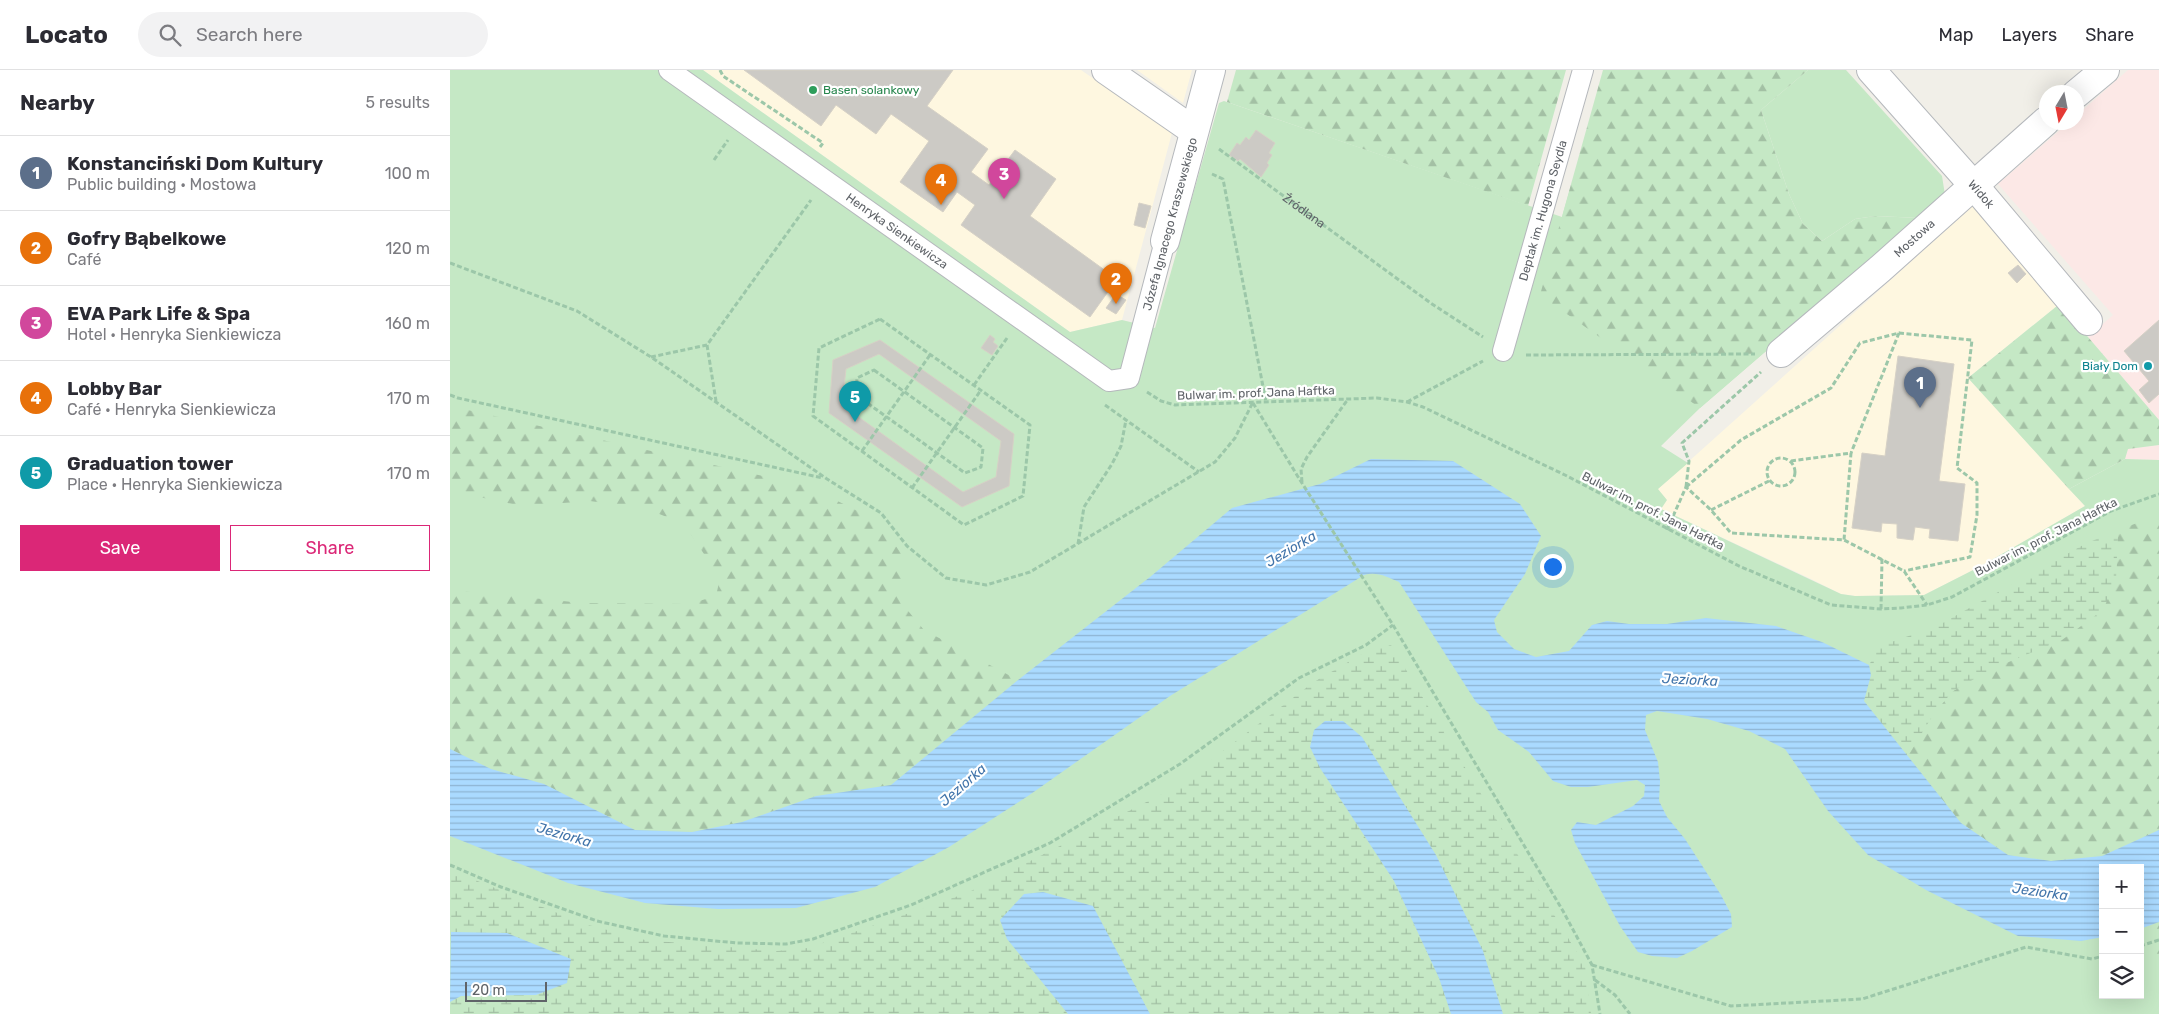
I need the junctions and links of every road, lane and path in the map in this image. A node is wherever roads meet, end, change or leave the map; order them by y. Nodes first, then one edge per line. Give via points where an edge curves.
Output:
1 (669, 70) edge
2 (1106, 70) edge
3 (1211, 70) edge
4 (1583, 70) edge
5 (1871, 70) edge
6 (2104, 70) edge
7 (2084, 87) edge
8 (2039, 127) edge
9 (1194, 131) junction
10 (1204, 170) dead end
11 (824, 180) junction
12 (1973, 185) junction
13 (1165, 241) joint
14 (450, 262) edge
15 (2088, 322) dead end
16 (1898, 333) junction
17 (707, 345) junction
18 (1503, 350) junction
19 (1782, 353) junction
20 (930, 355) junction
21 (651, 357) junction
22 (992, 359) dead end
23 (1128, 378) junction
24 (974, 385) junction
25 (981, 390) junction
26 (904, 392) junction
27 (450, 394) edge
28 (1348, 399) junction
29 (716, 402) junction
30 (1253, 402) junction
31 (1266, 402) junction
32 (1407, 402) junction
33 (887, 417) junction
34 (1126, 420) dead end
35 (954, 428) junction
36 (862, 451) junction
37 (937, 453) junction
38 (1851, 453) junction
39 (1791, 461) junction
40 (826, 479) junction
41 (1769, 481) junction
42 (1302, 483) junction
43 (1686, 487) junction
44 (912, 488) junction
45 (2159, 494) edge
46 (1711, 510) junction
47 (1668, 530) junction
48 (1844, 540) junction
49 (1078, 545) junction
50 (1882, 559) junction
51 (1904, 571) junction
52 (1927, 605) junction
53 (1881, 609) junction
54 (1393, 625) junction
55 (450, 865) edge
56 (2159, 940) edge
57 (2144, 945) edge
58 (2099, 957) edge
59 (1592, 966) junction
60 (1594, 980) junction
61 (1600, 1014) edge
62 (1630, 1014) edge

1 - 11 street, Henryka Sienkiewicza
2 - 9 street
3 - 9 street, Józefa Ignacego Kraszewskiego
4 - 18 street, Deptak im. Hugona Seydla
5 - 12 street, Widok
6 - 7 street
8 - 12 street, Mostowa
9 - 13 street, Józefa Ignacego Kraszewskiego
9 - 18 path, Źródlana via 1432,304
10 - 31 path via 1223,179
11 - 17 path
11 - 23 street, Henryka Sienkiewicza via 1109,381
12 - 15 street, Widok
12 - 19 street, Mostowa
13 - 23 street, Józefa Ignacego Kraszewskiego
14 - 21 path via 577,312
16 - 38 path
16 - 43 path via 1860,343 1831,388 1741,440
16 - 51 path via 1972,340 1957,468 1978,483 1970,557
17 - 21 path
17 - 29 path
18 - 19 path, Źródlana via 1515,356
18 - 32 path
19 - 43 path via 1682,443 1689,461
20 - 24 path
20 - 26 path
20 - 36 path via 880,319 819,348 813,416
21 - 29 path
22 - 24 path
23 - 30 path, Bulwar im. prof. Jana Haftka via 1161,401 1175,405
24 - 25 path
25 - 35 path
25 - 44 path via 1030,425 1023,496 964,525
26 - 33 path
26 - 33 path via 874,370 857,378 856,396
26 - 35 path
27 - 40 path
28 - 31 path, Bulwar im. prof. Jana Haftka
28 - 32 path, Bulwar im. prof. Jana Haftka via 1385,398
28 - 42 path via 1307,457 1301,469
29 - 40 path
30 - 31 path, Bulwar im. prof. Jana Haftka
30 - 42 path
30 - 49 path via 1235,438 1215,462
32 - 47 path, Bulwar im. prof. Jana Haftka via 1565,475
33 - 36 path
33 - 37 path
34 - 49 path via 1121,446 1084,507
35 - 37 path
35 - 37 path via 983,448 982,467 965,473
36 - 44 path
37 - 44 path
38 - 39 path
38 - 48 path
39 - 41 path via 1775,459 1768,465
39 - 41 path via 1796,472 1791,483 1780,488
40 - 49 path via 881,513 907,546 946,578 986,585 1030,572
41 - 46 path
42 - 54 path
43 - 46 path
43 - 47 path
45 - 52 path, Bulwar im. prof. Jana Haftka via 2111,511 1952,597
46 - 48 path via 1731,533
47 - 53 path, Bulwar im. prof. Jana Haftka via 1739,566 1831,605
48 - 50 path
50 - 51 path
50 - 53 path
51 - 52 path
52 - 53 path, Bulwar im. prof. Jana Haftka
54 - 55 path via 1366,645 1299,678 1180,764 1050,843 911,906 813,939 786,944 664,936 597,921
54 - 59 path via 1564,911
56 - 57 path
58 - 59 path via 2092,959 2026,947 1862,999 1731,1006
59 - 60 path
60 - 61 path
60 - 62 path via 1615,995

